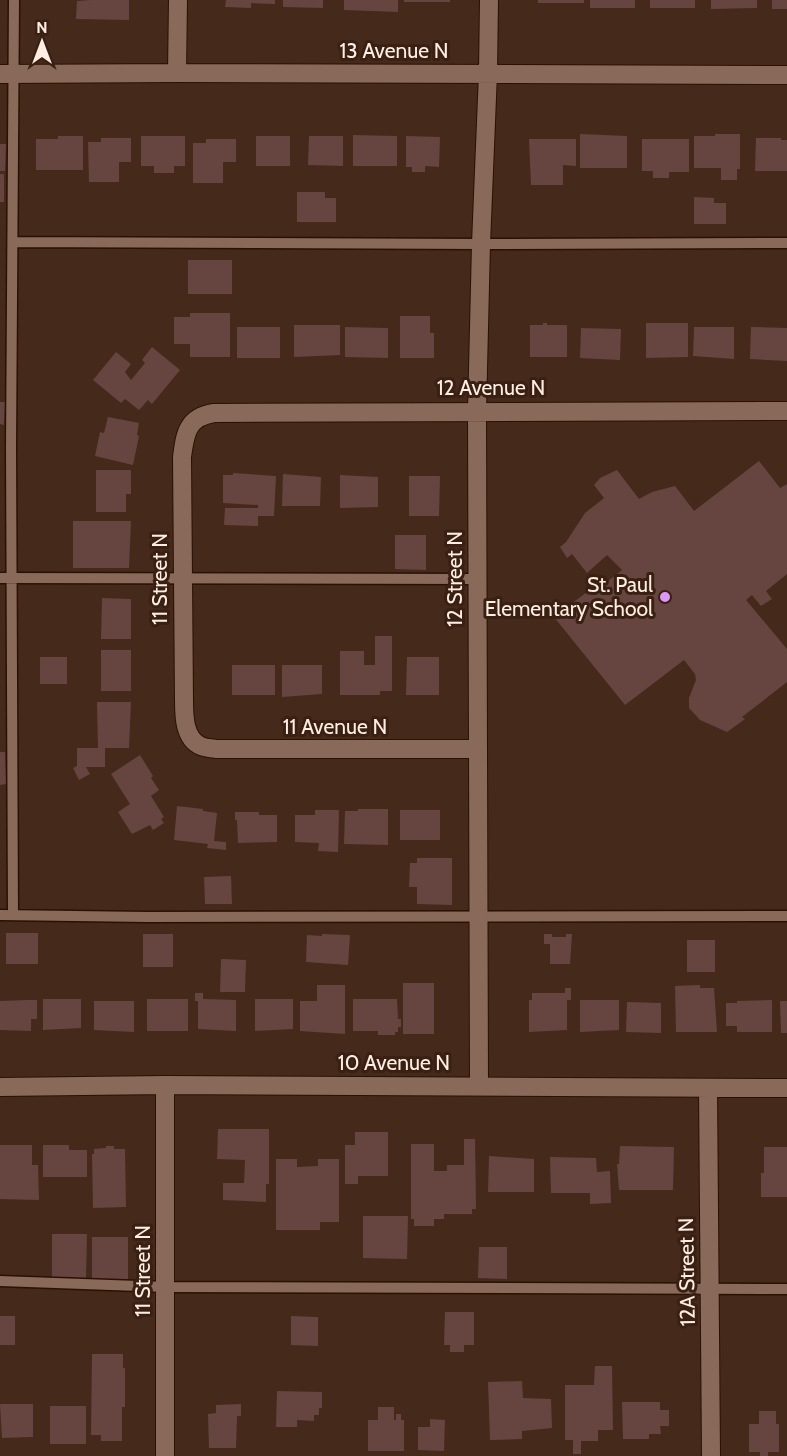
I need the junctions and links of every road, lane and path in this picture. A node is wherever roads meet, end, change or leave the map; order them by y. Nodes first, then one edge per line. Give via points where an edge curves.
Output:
1 (14, 0) edge
2 (178, 0) edge
3 (489, 0) edge
4 (177, 73) junction
5 (488, 73) junction
6 (7, 74) edge
7 (787, 75) edge
8 (13, 242) junction
9 (787, 243) edge
10 (481, 244) junction
11 (477, 411) junction
12 (787, 411) edge
13 (197, 418) joint
14 (6, 578) edge
15 (183, 579) junction
16 (477, 579) junction
17 (194, 741) joint
18 (477, 750) junction
19 (0, 915) edge
20 (13, 915) junction
21 (478, 916) junction
22 (787, 916) edge
23 (165, 1085) junction
24 (478, 1086) junction
25 (0, 1088) edge
26 (708, 1088) junction
27 (787, 1088) edge
28 (0, 1281) edge
29 (166, 1287) junction
30 (710, 1289) junction
31 (787, 1289) edge
32 (165, 1456) edge
33 (711, 1456) edge

1 - 6 lane
2 - 4 street
3 - 5 street, 12 Street N
4 - 5 street, 13 Avenue N
4 - 6 street, 13 Avenue N
5 - 7 street, 13 Avenue N
5 - 10 street, 12 Street N
6 - 8 lane
8 - 10 lane
8 - 14 lane
9 - 10 lane
10 - 11 street, 12 Street N
11 - 12 street, 12 Avenue N
11 - 13 street, 12 Avenue N via 214,412
11 - 16 street, 12 Street N
13 - 15 street, 11 Street N via 184,435 182,457
14 - 15 lane
14 - 20 lane
15 - 16 lane
15 - 17 street, 11 Street N via 184,712 188,733
16 - 18 street, 12 Street N
17 - 18 street, 11 Avenue N via 216,749
18 - 21 street, 12 Street N
19 - 20 lane
20 - 21 lane
21 - 22 lane
21 - 24 street, 12 Street N
23 - 24 street, 10 Avenue N
23 - 25 street, 10 Avenue N
23 - 29 street, 11 Street N
24 - 26 street, 10 Avenue N
26 - 27 street, 10 Avenue N
26 - 30 street, 12A Street N
28 - 29 lane
29 - 30 lane
29 - 32 street, 11 Street N
30 - 31 lane
30 - 33 street, 12A Street N

